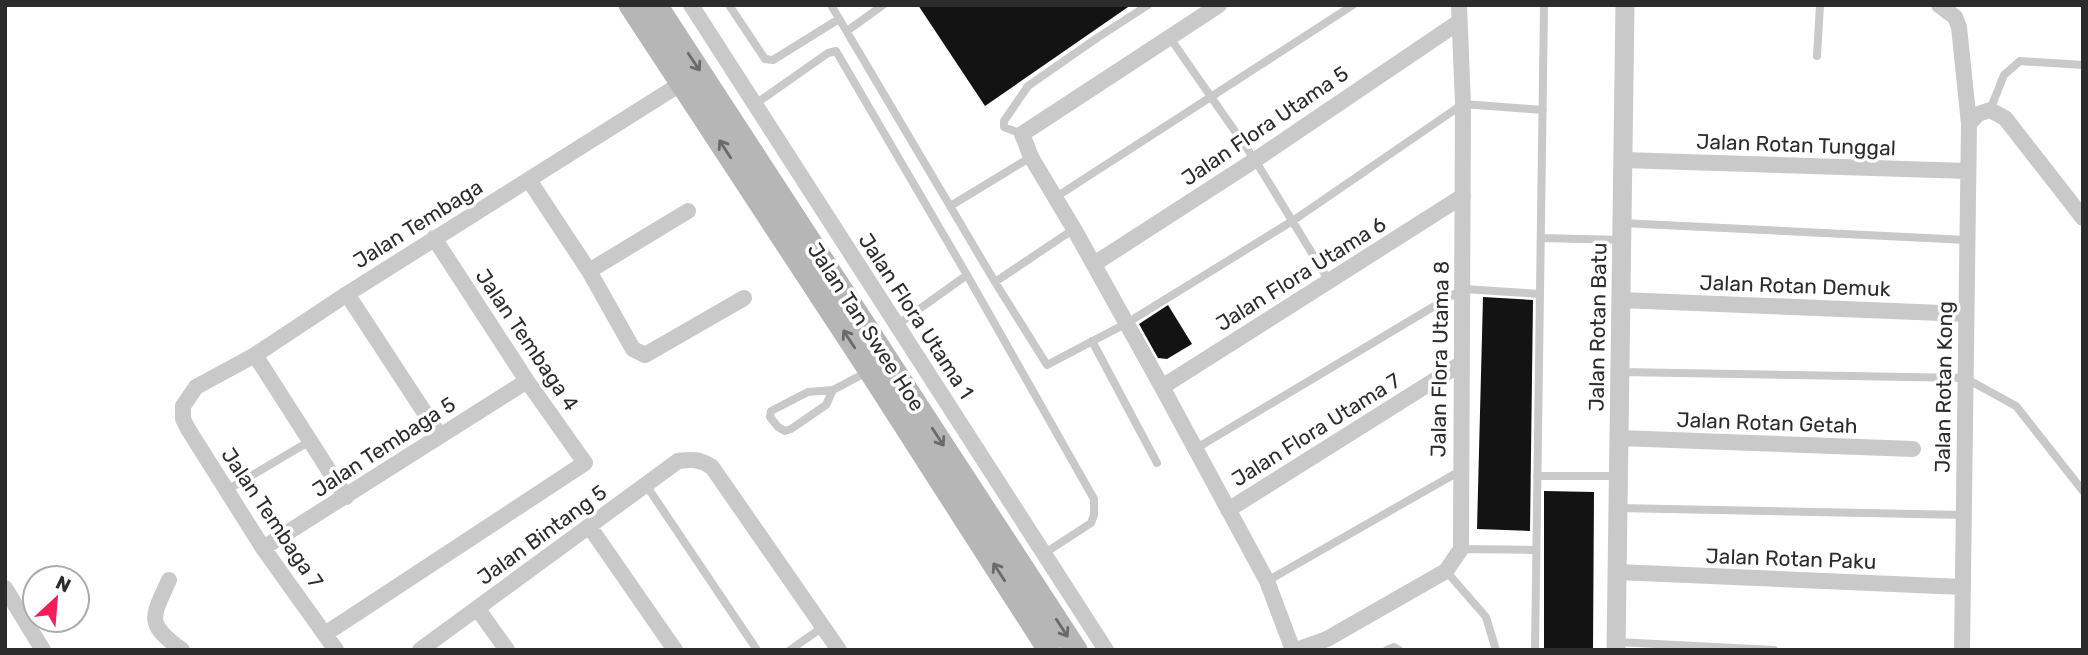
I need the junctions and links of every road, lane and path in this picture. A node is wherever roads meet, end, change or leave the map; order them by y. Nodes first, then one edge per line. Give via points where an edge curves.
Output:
1 (630, 5) edge
2 (656, 5) edge
3 (729, 5) edge
4 (883, 5) edge
5 (1148, 5) edge
6 (1219, 5) edge
7 (1353, 5) edge
8 (1459, 5) edge
9 (1544, 5) edge
10 (1625, 5) edge
11 (1820, 5) edge
12 (1939, 5) edge
13 (693, 6) edge
14 (832, 6) edge
15 (1955, 11) edge
16 (839, 19) junction
17 (1458, 22) junction
18 (847, 31) junction
19 (1170, 38) junction
20 (1817, 56) dead end
21 (2083, 65) edge
22 (682, 83) junction
23 (1210, 98) junction
24 (1463, 104) junction
25 (754, 105) junction
26 (1543, 110) junction
27 (1990, 110) junction
28 (1969, 124) junction
29 (1024, 131) junction
30 (1031, 157) junction
31 (1255, 160) junction
32 (1623, 160) junction
33 (1969, 171) junction
34 (529, 180) junction
35 (1462, 196) junction
36 (1056, 197) junction
37 (952, 205) junction
38 (688, 211) dead end
39 (2083, 218) edge
40 (1293, 220) junction
41 (1074, 229) junction
42 (1622, 232) junction
43 (434, 238) junction
44 (1541, 238) junction
45 (1967, 240) junction
46 (1094, 264) junction
47 (589, 271) junction
48 (967, 275) junction
49 (1329, 281) junction
50 (996, 282) junction
51 (1463, 289) junction
52 (347, 294) junction
53 (1540, 294) junction
54 (744, 298) dead end
55 (1621, 300) junction
56 (1966, 314) junction
57 (1127, 323) junction
58 (897, 325) junction
59 (1092, 341) junction
60 (255, 355) junction
61 (1462, 363) junction
62 (870, 371) junction
63 (1620, 372) junction
64 (1965, 378) junction
65 (527, 381) junction
66 (1162, 387) junction
67 (833, 390) junction
68 (183, 406) joint
69 (440, 436) junction
70 (1619, 438) junction
71 (310, 441) junction
72 (1195, 449) junction
73 (1913, 449) dead end
74 (1157, 463) dead end
75 (1460, 471) junction
76 (1537, 475) junction
77 (1619, 476) junction
78 (646, 485) junction
79 (227, 490) junction
80 (2083, 491) edge
81 (346, 497) junction
82 (1618, 508) junction
83 (1228, 510) junction
84 (1964, 515) junction
85 (589, 526) junction
86 (263, 548) junction
87 (1461, 549) junction
88 (1536, 550) junction
89 (1045, 553) junction
90 (1446, 571) junction
91 (1617, 572) junction
92 (169, 580) dead end
93 (1267, 581) junction
94 (1962, 587) junction
95 (5, 589) edge
96 (477, 608) junction
97 (823, 627) junction
98 (325, 634) junction
99 (1962, 643) edge
100 (1616, 646) edge
101 (43, 650) edge
102 (182, 650) edge
103 (336, 650) edge
104 (420, 650) edge
105 (506, 650) edge
106 (675, 650) edge
107 (757, 650) edge
108 (790, 650) edge
109 (839, 650) edge
110 (1049, 650) edge
111 (1076, 650) edge
112 (1106, 650) edge
113 (1294, 650) edge
114 (1387, 650) edge
115 (1399, 650) edge
116 (1496, 650) edge
117 (1535, 650) edge
118 (1774, 650) edge
119 (1972, 650) edge

1 - 22 main road, Jalan Tan Swee Hoe
2 -> 111 main road, Jalan Tan Swee Hoe
3 - 16 lane via 765,60 773,60
4 - 18 lane
5 - 29 lane via 1028,86 1004,121 1008,131
6 - 19 street
7 - 23 lane
8 - 17 street, Jalan Flora Utama 8
9 - 26 lane
10 - 32 street, Jalan Rotan Batu
11 - 20 lane
12 - 15 street
13 - 25 street, Jalan Flora Utama 1
14 - 16 lane
15 - 28 street, Jalan Rotan Kong
16 - 18 lane
17 - 24 street, Jalan Flora Utama 8
17 - 31 street, Jalan Flora Utama 5
18 - 37 lane
19 - 23 lane
19 - 29 street
21 - 27 lane via 2020,61 2004,75
22 - 34 street, Jalan Tembaga
62 -> 22 main road, Jalan Tan Swee Hoe
23 - 31 lane
23 - 36 lane
24 - 26 lane
24 - 35 street, Jalan Flora Utama 8
24 - 40 lane
25 - 48 lane via 836,51
25 - 58 street, Jalan Flora Utama 1
26 - 44 lane
27 - 28 street
27 - 39 street via 2005,118
28 - 33 street, Jalan Rotan Kong
29 - 30 street
30 - 36 street
30 - 37 lane
31 - 40 lane
31 - 46 street, Jalan Flora Utama 5
32 - 33 street, Jalan Rotan Tunggal
32 - 42 street, Jalan Rotan Batu
33 - 45 street, Jalan Rotan Kong
34 - 43 street, Jalan Tembaga
34 - 47 street
35 - 49 street, Jalan Flora Utama 6
35 - 51 street, Jalan Flora Utama 8
36 - 41 street
37 - 50 lane
38 - 47 street
40 - 49 lane
40 - 57 lane
41 - 46 street
41 - 50 lane
42 - 44 lane
42 - 45 lane
42 - 55 street, Jalan Rotan Batu
43 - 52 street, Jalan Tembaga
43 - 65 street, Jalan Tembaga 4
44 - 53 lane
45 - 56 street, Jalan Rotan Kong
46 - 57 street
47 - 54 street via 633,349 645,355
48 - 58 lane
48 - 89 lane via 1094,499 1091,523
49 - 66 street, Jalan Flora Utama 6
50 - 59 lane via 1045,364
51 - 53 lane
51 - 61 street, Jalan Flora Utama 8
51 - 72 lane
52 - 60 street, Jalan Tembaga
52 - 69 street
53 - 76 lane
55 - 56 street, Jalan Rotan Demuk
55 - 63 street, Jalan Rotan Batu
56 - 64 street, Jalan Rotan Kong
57 - 59 lane
57 - 66 street
58 - 89 street, Jalan Flora Utama 1
59 - 74 lane
60 - 68 street, Jalan Tembaga via 196,387
60 - 71 street
61 - 75 street, Jalan Flora Utama 8
61 - 83 street, Jalan Flora Utama 7
62 - 67 lane
110 -> 62 main road, Jalan Tan Swee Hoe
63 - 64 lane
63 - 70 street, Jalan Rotan Batu
64 - 80 lane via 2016,406
64 - 84 street, Jalan Rotan Kong
65 - 69 street, Jalan Tembaga 5
65 - 98 street, Jalan Tembaga 4 via 585,465
66 - 72 street
67 - 67 lane via 808,392 776,407 770,417 778,427 791,429 826,405
68 - 79 street, Jalan Tembaga 7 via 188,429
69 - 81 street, Jalan Tembaga 5
70 - 73 street, Jalan Rotan Getah
70 - 77 street, Jalan Rotan Batu
71 - 79 lane
71 - 81 street
72 - 83 street
75 - 87 street, Jalan Flora Utama 8
75 - 93 lane
76 - 77 lane
76 - 88 lane
77 - 82 street, Jalan Rotan Batu
78 - 85 street, Jalan Bintang 5
78 - 97 street, Jalan Bintang 5 via 678,461 704,461 712,467
78 - 107 lane
79 - 86 street, Jalan Tembaga 7
81 - 86 street, Jalan Tembaga 5
82 - 84 lane
82 - 91 street, Jalan Rotan Batu
83 - 93 street
84 - 94 street, Jalan Rotan Kong
85 - 96 street, Jalan Bintang 5
85 - 106 street
86 - 98 street, Jalan Tembaga 7
87 - 88 lane
87 - 90 street
88 - 117 lane
89 - 112 street, Jalan Flora Utama 1
90 - 113 street via 1327,639
90 - 116 lane via 1486,617
91 - 94 street, Jalan Rotan Paku
91 - 100 street, Jalan Rotan Batu
92 - 102 street via 156,610 156,628
93 - 113 street
94 - 99 street, Jalan Rotan Kong
95 - 101 street
96 - 104 street, Jalan Bintang 5
96 - 105 street
97 - 108 lane
97 - 109 street
98 - 103 street, Jalan Tembaga 7
99 - 119 lane
100 - 118 lane
114 - 115 lane

